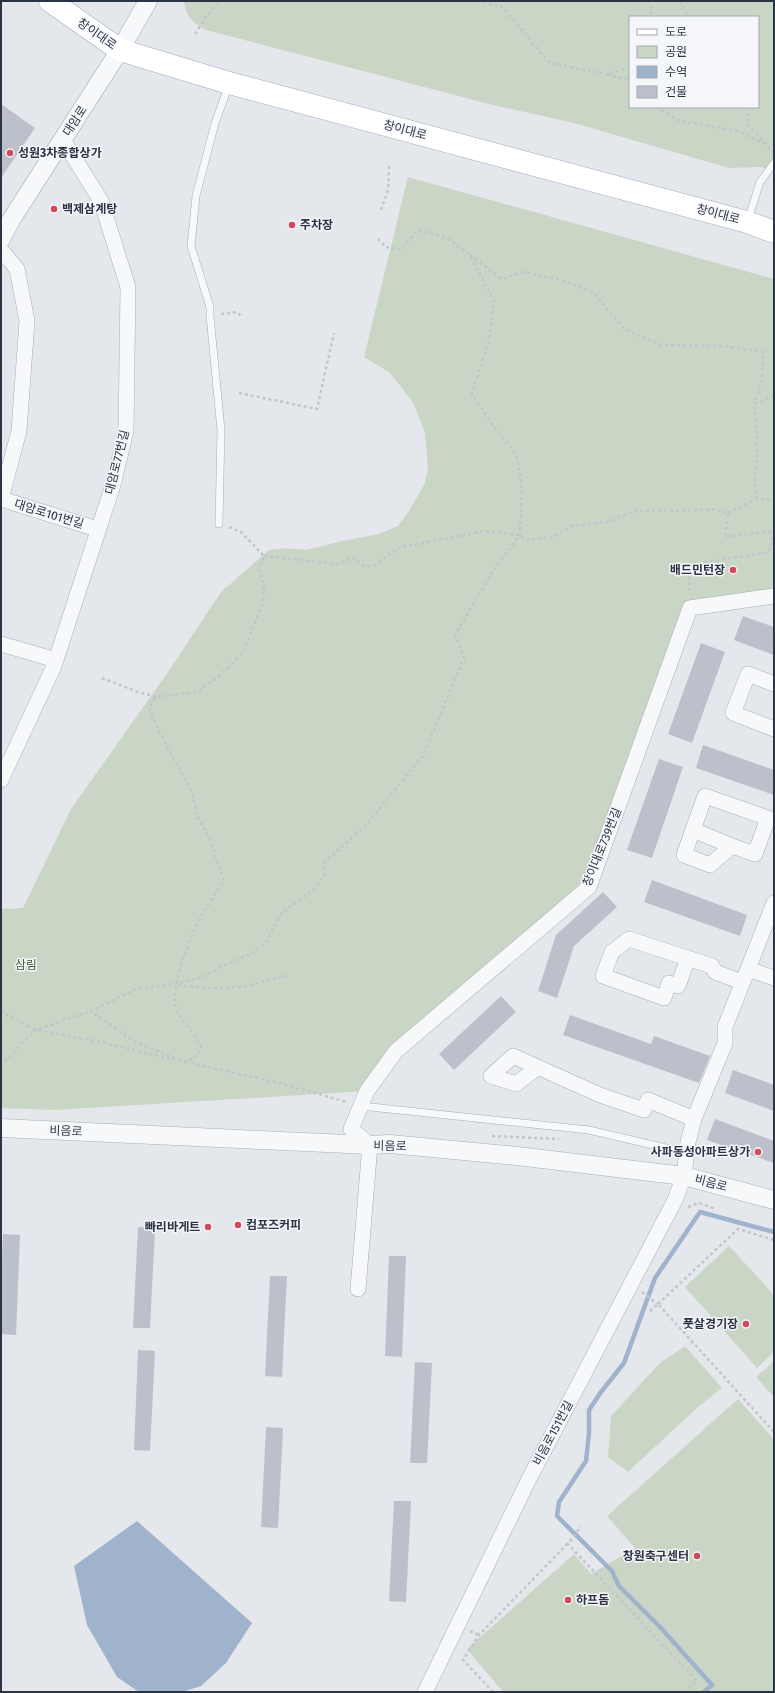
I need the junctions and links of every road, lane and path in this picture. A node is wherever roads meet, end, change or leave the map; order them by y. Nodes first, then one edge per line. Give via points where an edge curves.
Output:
1 (50, 1) edge
2 (148, 1) edge
3 (220, 1) edge
4 (477, 1) edge
5 (647, 1) edge
6 (680, 1) edge
7 (650, 16) edge
8 (688, 16) edge
9 (195, 34) dead end
10 (120, 50) junction
11 (629, 68) edge
12 (608, 74) junction
13 (629, 81) edge
14 (229, 83) junction
15 (658, 108) edge
16 (749, 108) edge
17 (63, 140) junction
18 (765, 144) junction
19 (774, 154) edge
20 (774, 163) edge
21 (389, 165) dead end
22 (381, 210) dead end
23 (747, 222) junction
24 (774, 232) edge
25 (1, 239) edge
26 (378, 239) dead end
27 (1, 250) edge
28 (469, 254) junction
29 (210, 316) junction
30 (241, 316) dead end
31 (334, 334) dead end
32 (239, 393) dead end
33 (774, 396) edge
34 (754, 404) junction
35 (1, 499) edge
36 (757, 499) junction
37 (774, 500) edge
38 (728, 513) junction
39 (219, 524) dead end
40 (230, 527) dead end
41 (97, 529) junction
42 (520, 535) junction
43 (264, 556) junction
44 (774, 596) edge
45 (689, 598) dead end
46 (1, 644) edge
47 (56, 660) junction
48 (102, 678) dead end
49 (774, 684) edge
50 (156, 697) junction
51 (774, 729) edge
52 (1, 780) edge
53 (693, 830) junction
54 (768, 839) edge
55 (732, 846) junction
56 (774, 903) edge
57 (688, 958) junction
58 (290, 975) dead end
59 (745, 975) junction
60 (774, 978) edge
61 (175, 984) junction
62 (91, 1011) junction
63 (1, 1012) edge
64 (35, 1030) junction
65 (184, 1062) junction
66 (1, 1066) edge
67 (538, 1067) dead end
68 (361, 1106) junction
69 (694, 1119) junction
70 (1, 1128) edge
71 (486, 1135) dead end
72 (560, 1139) dead end
73 (370, 1145) junction
74 (687, 1153) junction
75 (684, 1176) junction
76 (774, 1200) edge
77 (774, 1240) edge
78 (358, 1289) dead end
79 (641, 1291) dead end
80 (658, 1304) junction
81 (650, 1311) dead end
82 (774, 1432) edge
83 (581, 1526) dead end
84 (567, 1543) junction
85 (425, 1692) edge
86 (493, 1692) edge
87 (684, 1692) edge

1 - 10 main road, 창이대로
2 - 10 street, 대암로
3 - 9 path
4 - 12 path via 502,7 550,63
5 - 7 path via 652,9
6 - 8 path
10 - 14 main road, 창이대로
10 - 17 street, 대암로
11 - 12 path
12 - 13 path
14 - 23 main road, 창이대로
14 - 29 lane via 215,123 196,196 192,246 210,307
15 - 18 path via 679,121 738,131
16 - 18 path via 747,124
17 - 25 street, 대암로
17 - 41 street, 대암로77번길 via 101,201 128,287 126,431 113,485
18 - 19 path
20 - 23 lane via 760,182
21 - 22 path via 388,190
23 - 24 main road, 창이대로
26 - 28 path via 386,247 401,250 418,230 446,238
27 - 35 street via 17,269 27,321 19,431
28 - 34 path via 502,280 523,272 558,279 594,293 624,329 661,345 724,346 763,352 762,380
28 - 42 path via 494,301 489,340 472,394 491,424 516,454 522,485
29 - 30 path via 237,312
29 - 39 lane via 221,430
31 - 32 path via 317,409
33 - 34 path
34 - 36 path via 757,437 754,477
35 - 41 street, 대암로101번길
36 - 37 path
36 - 38 path
38 - 42 path via 712,508 632,512 611,521 571,526 554,537 526,540
38 - 45 path via 725,537 774,530 769,552 689,565
40 - 43 path via 241,532
41 - 47 street, 대암로77번길
42 - 43 path via 486,531 401,547 373,566 365,567 354,558 337,564
42 - 61 path via 493,571 454,635 464,658 423,756 365,826 325,862 325,874 314,889 281,914 265,944 249,956 201,978
43 - 50 path via 259,568 264,585 263,602 244,651 227,669 198,692
44 - 68 street, 창이대로739번길 via 690,608 589,887 396,1051 367,1091
46 - 47 street
47 - 52 street, 대암로77번길
48 - 50 path
49 - 51 street via 748,674 733,713
50 - 61 path via 149,708 192,792 197,816 211,843 224,881 199,920
53 - 54 street via 704,796 768,818
53 - 55 street
53 - 55 street via 684,855 710,864
54 - 55 street via 755,854
56 - 59 street, 비음로151번길
57 - 57 street via 629,939 612,952 603,976 664,998 669,983 678,986
57 - 59 street via 712,966 715,972
58 - 61 path via 243,987 208,988
59 - 60 street
59 - 69 street, 비음로151번길 via 725,1027 724,1043
61 - 62 path via 136,989
61 - 65 path via 177,1010 197,1036 201,1047 195,1058
62 - 64 path
62 - 65 path via 126,1036
63 - 64 path
64 - 65 path via 102,1042
64 - 66 path
65 - 68 path via 271,1081
67 - 69 street via 600,1095 644,1110 648,1100
68 - 73 street, 창이대로739번길 via 351,1129
68 - 74 lane via 589,1130
69 - 74 street, 비음로151번길
70 - 73 street, 비음로
71 - 72 path
73 - 75 street, 비음로 via 390,1144 517,1156
73 - 78 street
74 - 75 street, 비음로151번길
75 - 76 street, 비음로
75 - 85 street, 비음로151번길 via 675,1200 529,1479
77 - 80 path via 738,1229
79 - 80 path
80 - 81 path
80 - 82 path
83 - 84 path
84 - 86 path via 479,1635 463,1660
84 - 87 path via 697,1681

